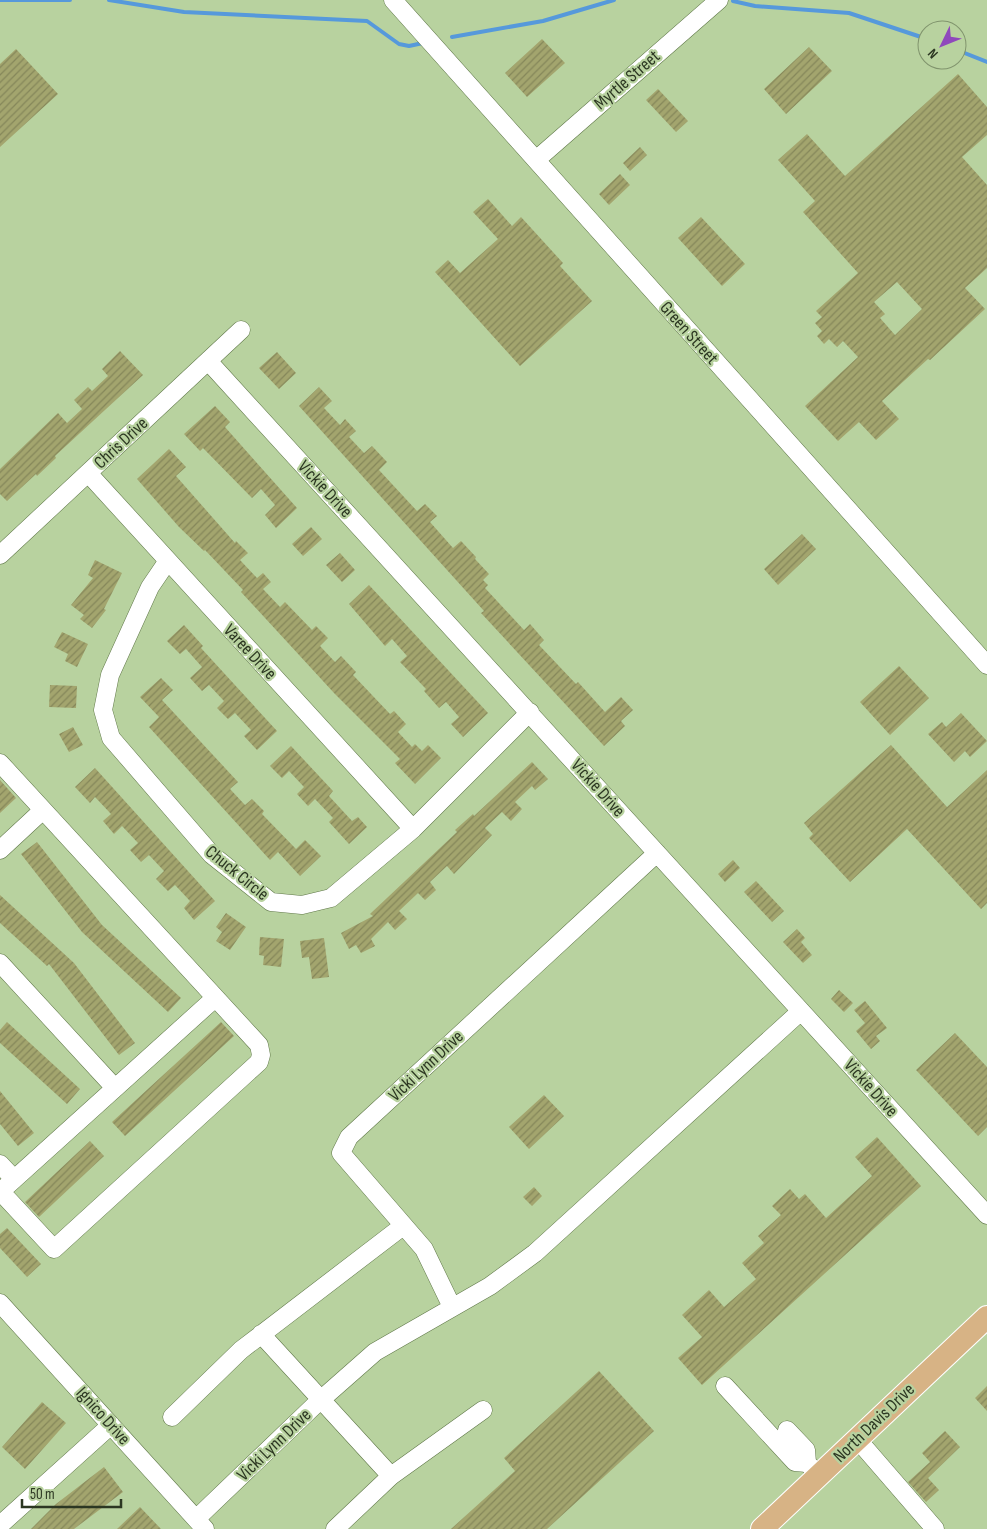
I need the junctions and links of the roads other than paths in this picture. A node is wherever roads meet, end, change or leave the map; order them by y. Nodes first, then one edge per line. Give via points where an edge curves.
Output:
1 (393, 0) edge
2 (719, 0) edge
3 (536, 160) junction
4 (241, 330) dead end
5 (209, 362) junction
6 (88, 473) junction
7 (0, 555) edge
8 (167, 562) junction
9 (987, 665) edge
10 (530, 712) junction
11 (0, 763) edge
12 (43, 810) junction
13 (413, 829) junction
14 (0, 850) edge
15 (657, 853) junction
16 (0, 963) edge
17 (215, 998) junction
18 (801, 1011) junction
19 (114, 1088) junction
20 (0, 1164) edge
21 (14, 1179) junction
22 (0, 1192) edge
23 (987, 1215) edge
24 (403, 1226) junction
25 (0, 1303) edge
26 (452, 1307) junction
27 (987, 1317) edge
28 (261, 1334) junction
29 (725, 1386) dead end
30 (322, 1399) junction
31 (482, 1410) dead end
32 (172, 1417) dead end
33 (111, 1425) junction
34 (787, 1430) dead end
35 (858, 1440) junction
36 (813, 1470) junction
37 (391, 1476) junction
38 (201, 1524) edge
39 (0, 1525) edge
40 (335, 1529) edge
41 (762, 1529) edge
42 (935, 1529) edge

1 - 3 street, Green Street
2 - 3 street, Myrtle Street
3 - 9 street, Green Street
4 - 5 street, Chris Drive
5 - 6 street, Chris Drive
5 - 10 street, Vickie Drive
6 - 7 street, Chris Drive
6 - 8 street, Varee Drive
8 - 13 street, Varee Drive
8 - 13 street, Chuck Circle via 150,587 110,676 103,710 111,738 212,855 271,902 302,905 331,898
10 - 13 street, Chuck Circle
10 - 15 street, Vickie Drive
11 - 12 street
12 - 14 street
12 - 17 street
15 - 18 street, Vickie Drive
15 - 24 street, Vicki Lynn Drive via 349,1137 341,1154
16 - 19 street
17 - 19 street
17 - 22 street via 259,1046 262,1055 259,1062 54,1249
18 - 23 street, Vickie Drive
18 - 26 street, Vicki Lynn Drive via 535,1253 490,1286
19 - 21 street
20 - 21 street
21 - 22 street
24 - 26 street, Vicki Lynn Drive via 424,1249
24 - 28 street
25 - 33 street, Ignico Drive
26 - 30 street, Vicki Lynn Drive via 375,1352
27 - 35 main road, North Davis Drive
28 - 30 street
28 - 32 street
29 - 36 street via 795,1462
30 - 37 street
30 - 38 street, Vicki Lynn Drive
31 - 37 street
33 - 38 street, Ignico Drive
33 - 39 street
34 - 36 street via 806,1450
35 - 36 main road, North Davis Drive
35 - 42 street
36 - 41 main road, North Davis Drive
37 - 40 street

